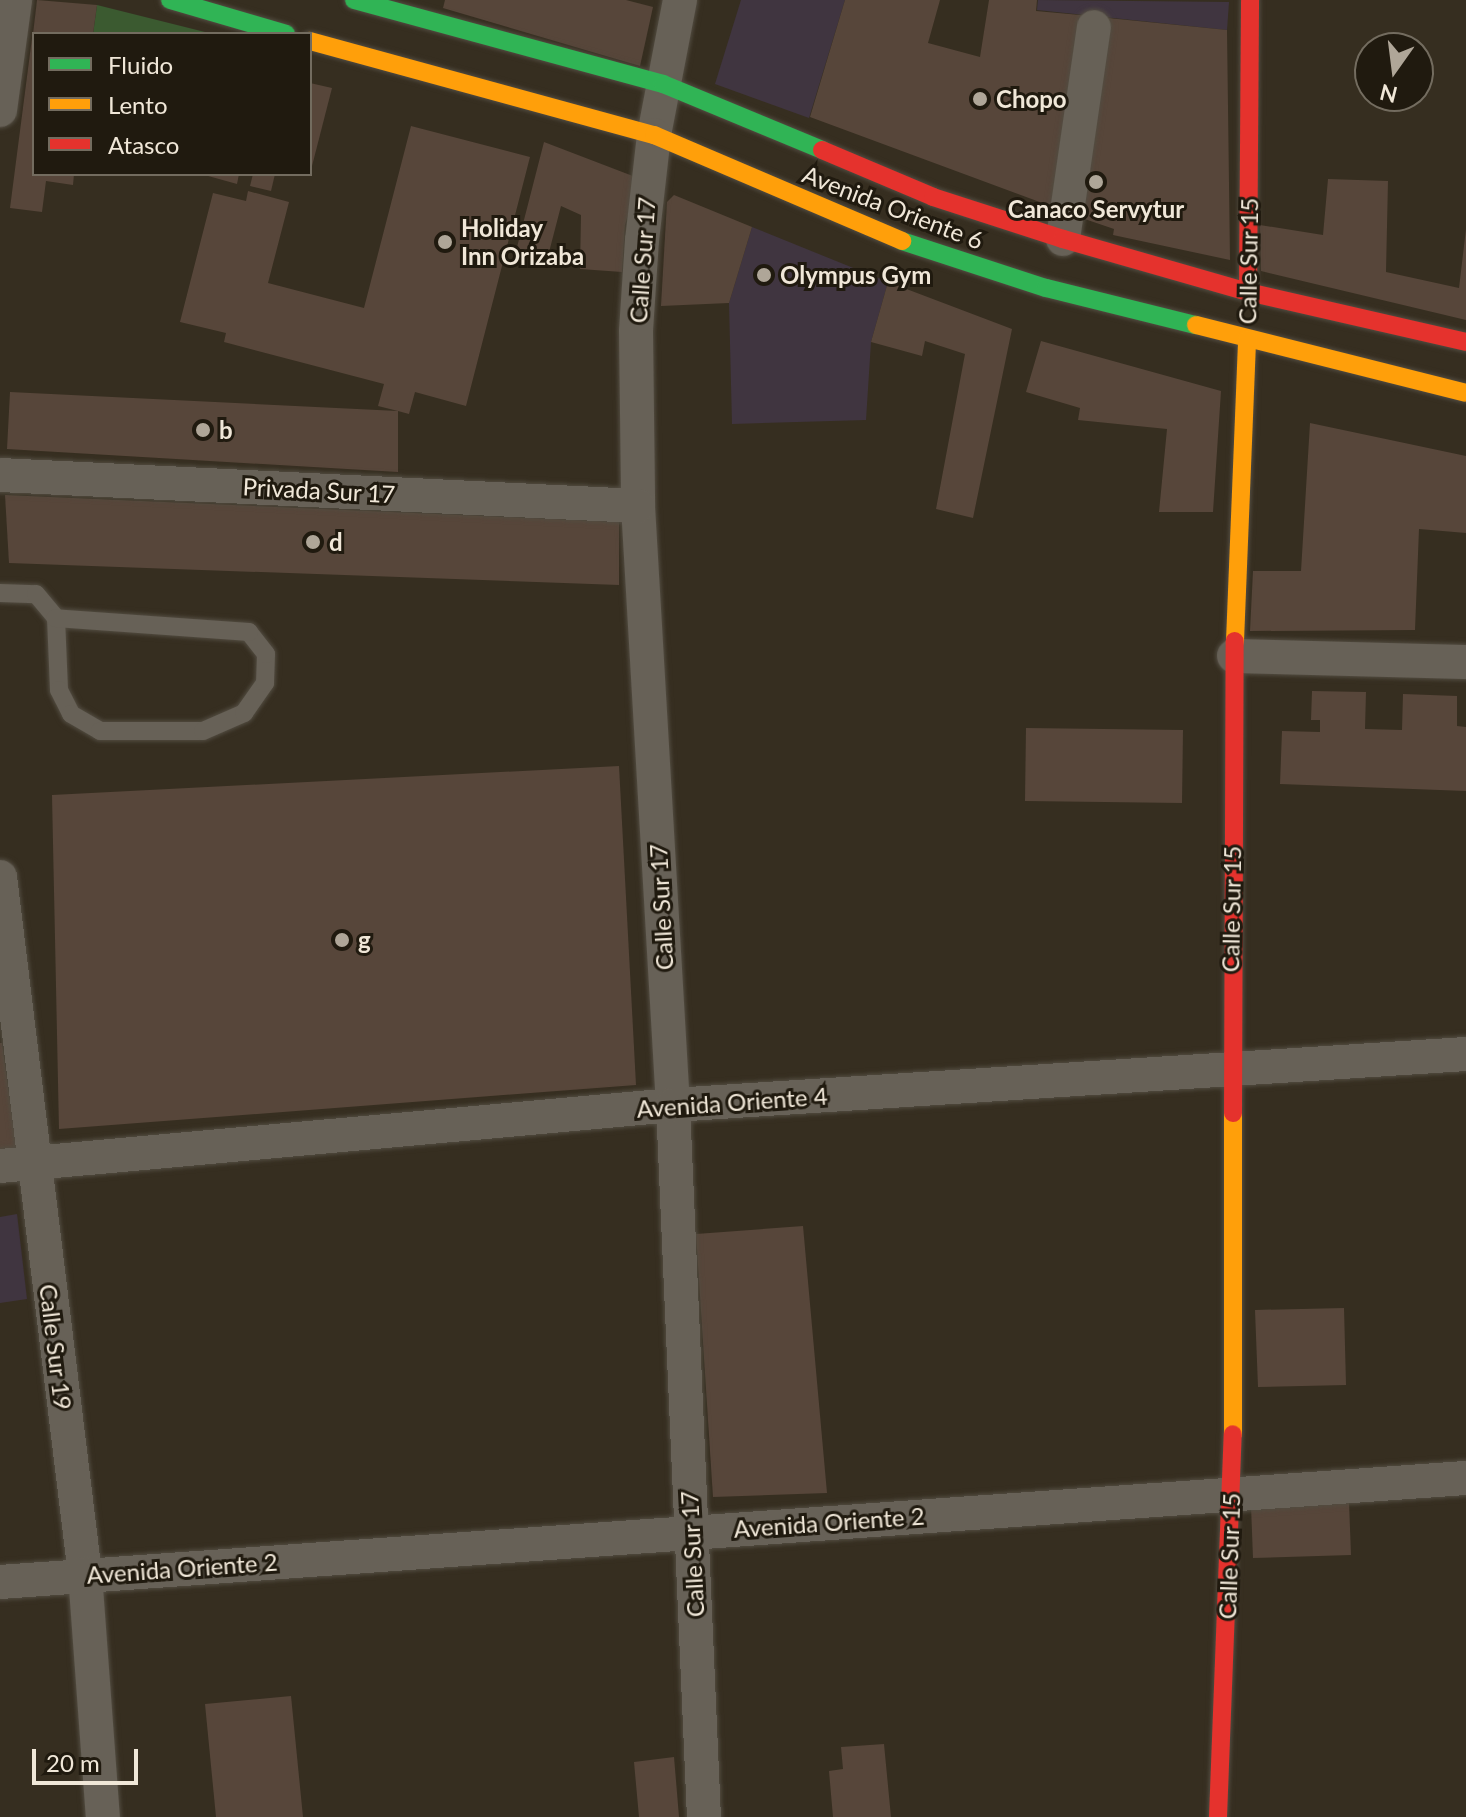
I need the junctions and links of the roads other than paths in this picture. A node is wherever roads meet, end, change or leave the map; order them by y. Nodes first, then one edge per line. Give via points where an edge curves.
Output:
1 (15, 0) edge
2 (170, 0) edge
3 (354, 0) edge
4 (680, 0) edge
5 (1250, 0) edge
6 (1094, 27) dead end
7 (279, 32) edge
8 (312, 42) edge
9 (663, 84) junction
10 (0, 110) edge
11 (654, 135) junction
12 (1063, 239) junction
13 (1248, 292) junction
14 (1247, 339) junction
15 (1466, 342) edge
16 (1466, 393) edge
17 (0, 475) edge
18 (638, 506) junction
19 (0, 593) edge
20 (56, 618) junction
21 (1234, 656) junction
22 (1466, 662) edge
23 (0, 877) edge
24 (1466, 1054) edge
25 (1229, 1071) junction
26 (673, 1105) junction
27 (17, 1164) edge
28 (1466, 1478) edge
29 (1233, 1492) junction
30 (691, 1532) junction
31 (85, 1574) junction
32 (0, 1582) edge
33 (103, 1817) edge
34 (704, 1817) edge
35 (1218, 1817) edge

1 - 10 street
2 - 7 main road
3 - 9 main road, Avenida Oriente 6
4 - 9 street, Calle Sur 17
5 - 13 main road, Calle Sur 15
6 - 12 street
8 - 11 main road, Avenida Oriente 6
9 - 11 street, Calle Sur 17
9 - 12 main road, Avenida Oriente 6 via 933,197
11 - 14 main road, Avenida Oriente 6 via 917,247 1046,288
11 - 18 street, Calle Sur 17 via 636,331
12 - 13 main road, Avenida Oriente 6
13 - 14 street, Calle Sur 15
13 - 15 main road, Avenida Oriente 6
14 - 16 main road, Avenida Oriente 6
14 - 21 main road, Calle Sur 15
17 - 18 street, Privada Sur 17
18 - 26 street, Calle Sur 17
19 - 20 lane via 36,594
20 - 20 lane via 249,632 266,654 265,683 244,713 203,731 100,731 71,714 59,690
21 - 22 street
21 - 25 main road, Calle Sur 15
23 - 27 street, Calle Sur 19
24 - 25 street, Avenida Oriente 4
25 - 26 street, Avenida Oriente 4
25 - 29 main road, Calle Sur 15
26 - 27 street, Avenida Oriente 4
26 - 30 street, Calle Sur 17
27 - 31 street, Calle Sur 19
28 - 29 street, Avenida Oriente 2
29 - 30 street, Avenida Oriente 2
29 - 35 main road, Calle Sur 15
30 - 31 street, Avenida Oriente 2
30 - 34 street, Calle Sur 17
31 - 32 street, Avenida Oriente 2
31 - 33 street, Calle Sur 19

